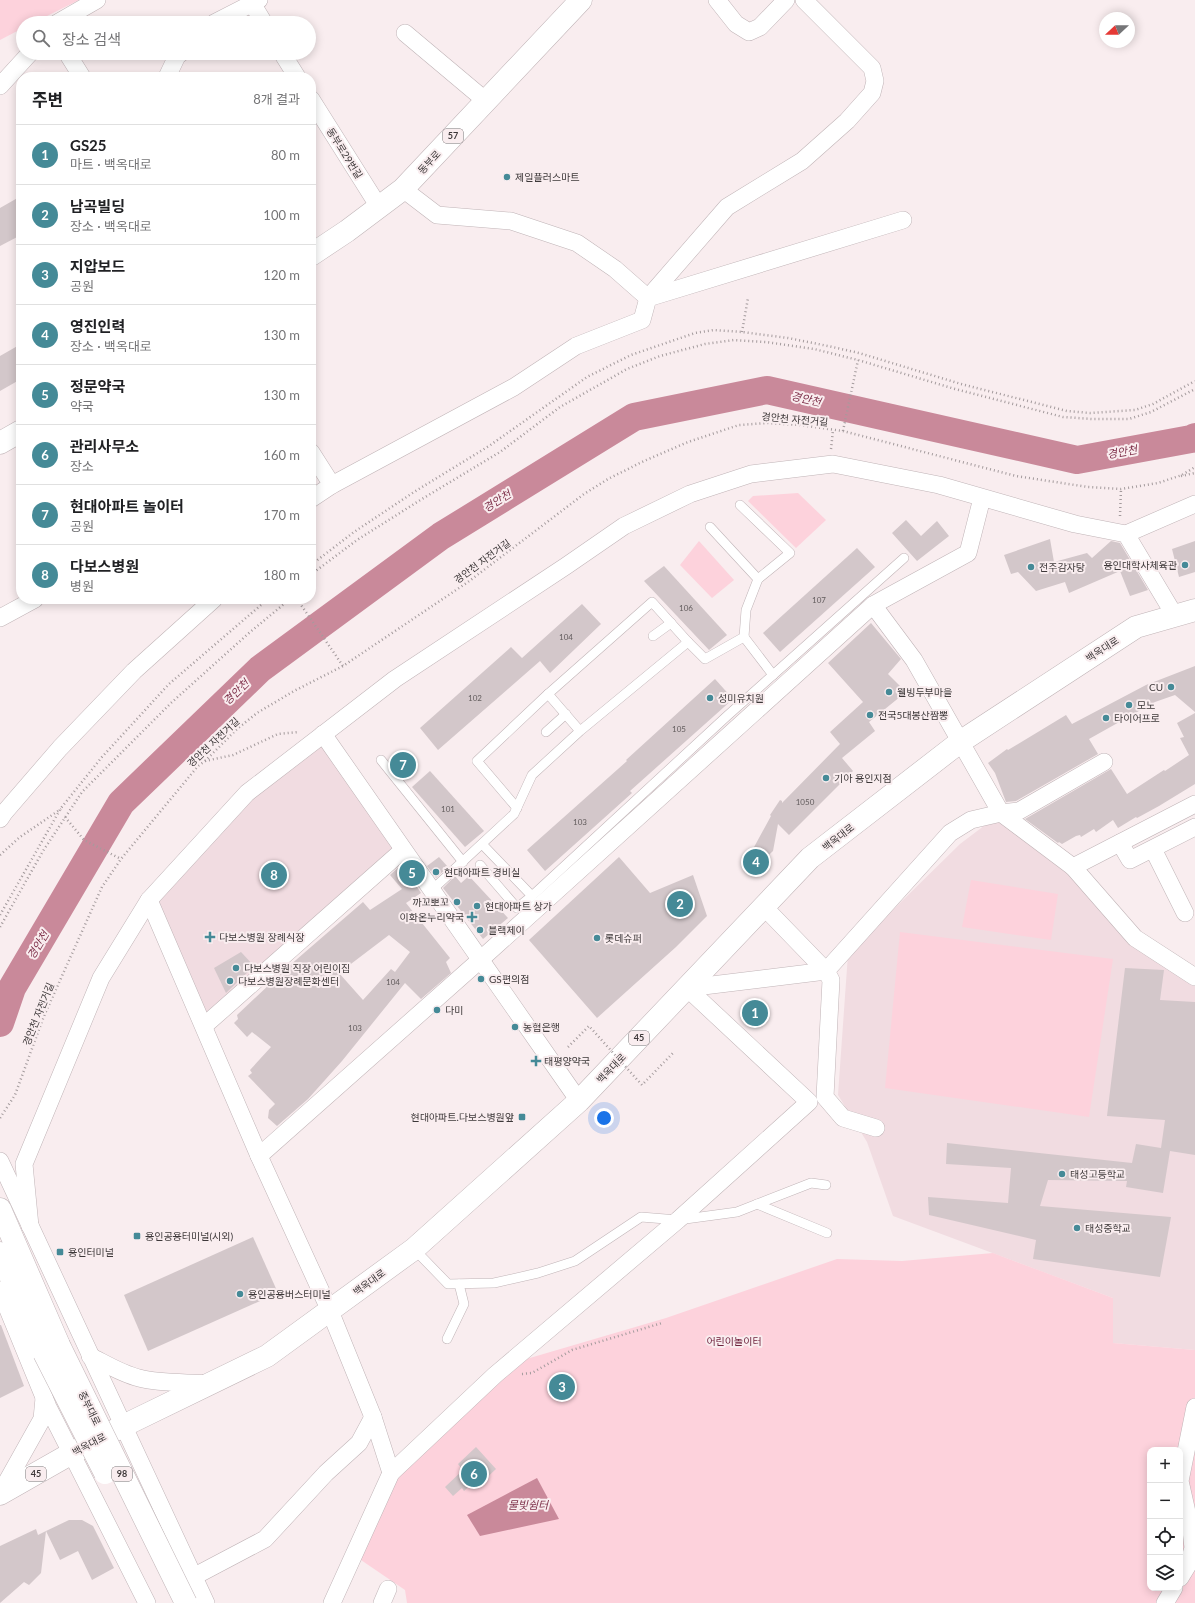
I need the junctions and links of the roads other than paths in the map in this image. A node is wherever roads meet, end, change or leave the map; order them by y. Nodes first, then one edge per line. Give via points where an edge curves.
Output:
1 (97, 0) edge
2 (581, 0) edge
3 (717, 0) edge
4 (786, 0) edge
5 (804, 0) edge
6 (254, 1) edge
7 (69, 16) edge
8 (227, 16) edge
9 (261, 16) edge
10 (405, 33) dead end
11 (24, 60) edge
12 (71, 60) edge
13 (176, 60) edge
14 (286, 60) edge
15 (79, 72) edge
16 (170, 72) edge
17 (294, 72) edge
18 (0, 86) edge
19 (486, 101) junction
20 (316, 107) edge
21 (403, 189) junction
22 (379, 207) junction
23 (903, 220) dead end
24 (316, 251) edge
25 (648, 298) junction
26 (16, 434) edge
27 (0, 443) edge
28 (316, 460) edge
29 (332, 485) junction
30 (316, 496) edge
31 (982, 498) junction
32 (1195, 504) edge
33 (740, 505) dead end
34 (710, 527) dead end
35 (1122, 533) junction
36 (904, 558) dead end
37 (758, 579) junction
38 (26, 604) edge
39 (208, 604) edge
40 (873, 605) junction
41 (1185, 613) edge
42 (0, 618) edge
43 (671, 622) junction
44 (653, 636) dead end
45 (744, 637) junction
46 (688, 642) junction
47 (773, 675) junction
48 (548, 694) junction
49 (566, 714) junction
50 (580, 731) junction
51 (546, 732) dead end
52 (323, 734) junction
53 (960, 742) junction
54 (381, 760) dead end
55 (1104, 762) dead end
56 (1195, 804) edge
57 (517, 808) junction
58 (1, 812) edge
59 (1001, 813) junction
60 (1195, 827) edge
61 (1120, 843) junction
62 (482, 844) junction
63 (1153, 849) junction
64 (404, 850) junction
65 (463, 862) junction
66 (480, 865) dead end
67 (1073, 868) junction
68 (433, 889) junction
69 (532, 896) junction
70 (149, 900) junction
71 (764, 907) junction
72 (1184, 913) dead end
73 (480, 960) junction
74 (826, 970) junction
75 (1195, 977) edge
76 (687, 988) junction
77 (204, 1026) junction
78 (579, 1101) junction
79 (876, 1128) dead end
80 (259, 1156) junction
81 (0, 1161) edge
82 (826, 1186) dead end
83 (757, 1204) junction
84 (0, 1209) edge
85 (678, 1220) junction
86 (30, 1226) junction
87 (827, 1233) dead end
88 (414, 1249) junction
89 (0, 1253) edge
90 (460, 1284) junction
91 (0, 1290) edge
92 (330, 1311) junction
93 (447, 1339) dead end
94 (51, 1349) junction
95 (90, 1356) junction
96 (211, 1384) junction
97 (44, 1396) junction
98 (1195, 1407) edge
99 (372, 1417) junction
100 (123, 1426) junction
101 (72, 1453) junction
102 (391, 1473) junction
103 (0, 1494) edge
104 (1183, 1573) edge
105 (193, 1577) junction
106 (1172, 1591) edge
107 (147, 1603) edge
108 (172, 1603) edge
109 (186, 1603) edge
110 (206, 1603) edge
111 (332, 1603) edge
112 (1164, 1603) edge

1 - 7 street
2 - 19 main road, 동부로 / 57
3 - 4 street via 736,24 749,32 760,27
5 - 25 street via 872,68 875,81 872,93 847,121 802,161 727,207
6 - 8 street
6 - 9 street
10 - 19 street
11 - 18 street
12 - 15 street
13 - 16 street
14 - 17 street
19 - 21 main road, 동부로 / 57
20 - 22 street, 동부로29번길
21 - 22 main road, 동부로 / 57
21 - 25 street via 437,215 511,221 577,243 616,268
22 - 24 main road, 동부로 / 57
23 - 25 street
25 - 29 street via 642,320 576,346 514,387
26 - 27 main road
28 - 29 street
29 - 30 street
31 - 35 street via 1075,524
31 - 40 street via 968,553
31 - 52 street via 938,485 833,464 751,474 690,494 624,526 395,679
32 - 35 street
33 - 37 lane via 790,553
34 - 37 lane
35 - 41 street
36 - 47 lane
37 - 45 lane via 746,610
38 - 42 street
39 - 58 street via 134,671
40 - 53 street via 914,660
40 - 73 street
41 - 53 main road, 백옥대로 / 45 via 1136,627
43 - 44 lane
43 - 46 lane
43 - 48 lane via 652,602
45 - 46 lane via 705,659
45 - 47 lane
46 - 50 lane
47 - 69 lane
48 - 49 lane
48 - 57 lane via 477,761
49 - 50 lane
49 - 51 lane
50 - 57 lane via 532,775
52 - 64 street
52 - 70 street via 247,793
53 - 59 street
53 - 71 main road, 백옥대로 / 45 via 810,858
54 - 65 lane
55 - 59 street via 1019,811
56 - 61 street
57 - 62 lane via 514,814
59 - 67 street
59 - 74 street via 971,820 950,833
60 - 63 street
61 - 63 street via 1130,860
61 - 67 street
62 - 65 lane
62 - 69 lane
63 - 72 street
64 - 68 street
64 - 77 street
65 - 68 lane
66 - 69 lane via 517,908
67 - 75 street via 1135,938
68 - 73 street
70 - 77 street
70 - 86 street via 101,978 24,1164
71 - 74 street
71 - 76 main road, 백옥대로 / 45
73 - 78 street
73 - 80 street
74 - 76 street
74 - 79 street via 831,980 825,1097 843,1118
76 - 78 main road, 백옥대로 / 45
76 - 85 street via 809,1102
77 - 80 street
78 - 88 main road, 백옥대로 / 45
80 - 92 street
81 - 86 street
82 - 83 lane via 810,1183
83 - 85 lane via 737,1212
83 - 87 lane
84 - 94 main road, 중부대로 / 98
85 - 90 lane via 641,1217 575,1261 494,1283
85 - 102 street via 495,1375
86 - 95 street
88 - 90 lane via 448,1284
88 - 92 main road, 백옥대로 / 45
89 - 94 main road, 중부대로 / 98
90 - 93 lane via 464,1304
91 - 97 street
92 - 96 main road, 백옥대로 / 45 via 267,1356
92 - 99 street
94 - 108 main road, 중부대로 / 98, bridge
94 - 109 main road, 중부대로 / 98, bridge
95 - 96 street via 139,1378
95 - 100 street
96 - 100 main road, 백옥대로 / 45
97 - 101 street
97 - 103 street via 42,1419
98 - 104 street via 1180,1481 1193,1548
99 - 102 street
99 - 105 street via 359,1444 326,1473 265,1539
100 - 101 main road, 백옥대로 / 45
100 - 105 street
101 - 103 main road, 백옥대로 / 45
101 - 107 street
102 - 111 street
105 - 110 street
106 - 112 street

